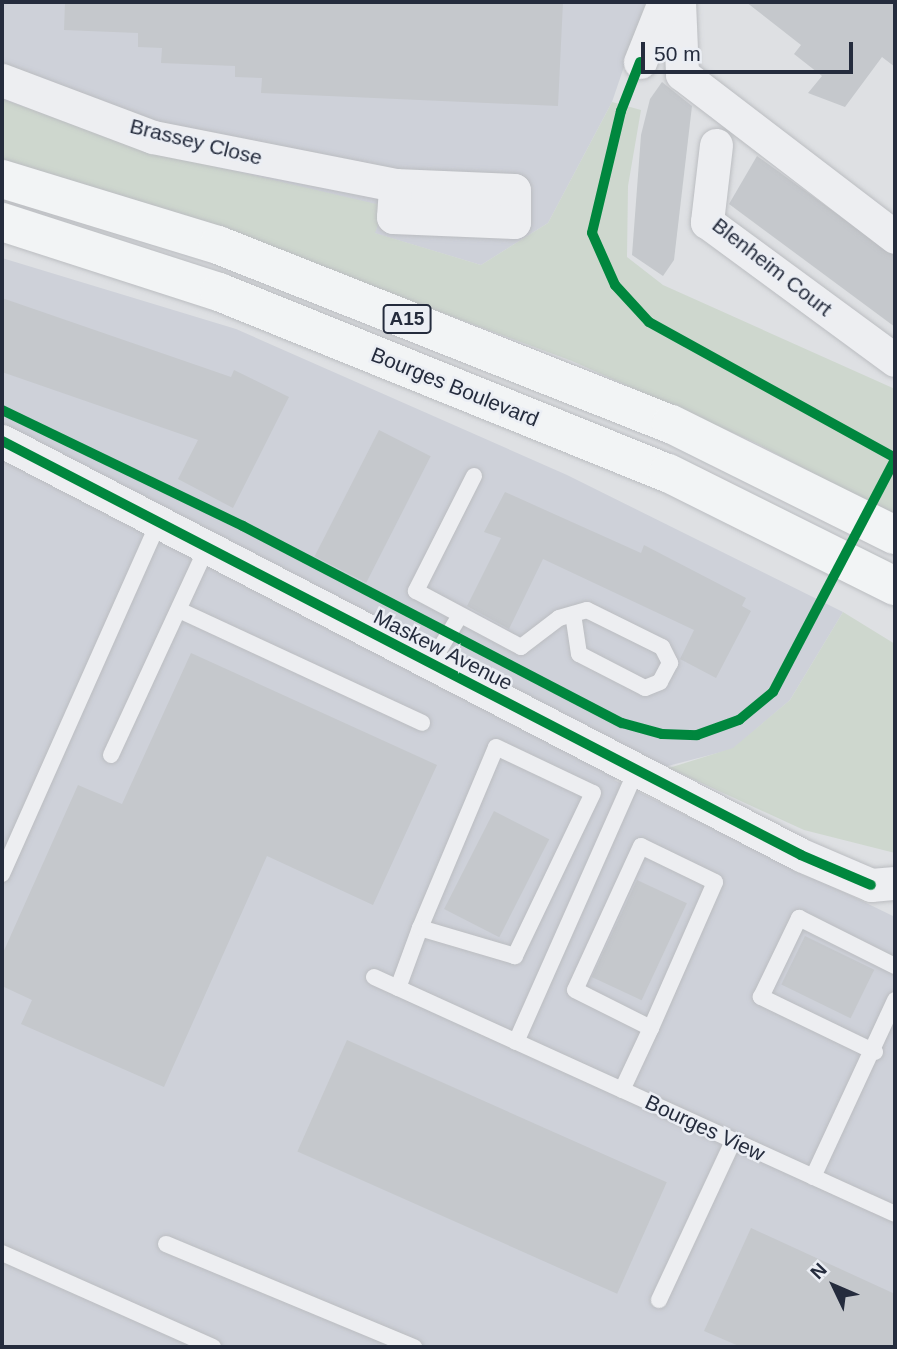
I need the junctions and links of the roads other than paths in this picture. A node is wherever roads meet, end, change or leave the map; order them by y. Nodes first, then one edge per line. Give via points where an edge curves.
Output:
1 (664, 2) edge
2 (679, 2) edge
3 (640, 62) dead end
4 (2, 80) edge
5 (716, 145) dead end
6 (2, 178) edge
7 (395, 186) dead end
8 (2, 222) edge
9 (895, 237) edge
10 (895, 360) edge
11 (2, 441) edge
12 (474, 477) dead end
13 (159, 522) junction
14 (895, 535) edge
15 (207, 547) junction
16 (888, 582) edge
17 (179, 610) junction
18 (573, 614) junction
19 (459, 617) junction
20 (430, 665) junction
21 (422, 723) dead end
22 (111, 755) dead end
23 (636, 771) junction
24 (2, 874) edge
25 (895, 883) edge
26 (420, 928) junction
27 (895, 966) edge
28 (374, 977) dead end
29 (398, 988) junction
30 (895, 1000) edge
31 (651, 1028) junction
32 (516, 1042) junction
33 (875, 1052) junction
34 (622, 1090) junction
35 (733, 1141) junction
36 (813, 1177) junction
37 (895, 1214) edge
38 (166, 1244) dead end
39 (2, 1252) edge
40 (659, 1300) dead end
41 (213, 1347) edge
42 (414, 1347) edge

1 - 3 street
2 - 9 street via 682,74
4 - 7 street, Brassey Close via 153,137
5 - 10 street, Blenheim Court via 706,222
6 - 14 main road, A15 via 218,245 671,424
8 - 16 main road, Bourges Boulevard / A15 via 219,292 668,473
11 - 13 street, Maskew Avenue
12 - 19 lane via 416,591
13 - 15 street, Maskew Avenue
13 - 24 lane
15 - 17 lane
15 - 20 street, Maskew Avenue
17 - 21 lane
17 - 22 lane
18 - 18 lane via 587,610 662,647 670,663 660,682 645,688 579,654
18 - 19 lane via 521,647
19 - 20 lane
20 - 23 street, Maskew Avenue
23 - 25 street, Maskew Avenue via 801,855 871,885
23 - 32 lane
26 - 26 lane via 496,747 593,793 515,956
26 - 29 lane
27 - 33 lane via 799,918 761,997
28 - 29 lane, Bourges View
29 - 32 lane, Bourges View
30 - 33 lane
31 - 31 lane via 575,990 641,845 715,882
31 - 34 lane
32 - 34 lane, Bourges View
33 - 36 lane
34 - 35 lane, Bourges View
35 - 36 lane, Bourges View
35 - 40 lane
36 - 37 lane, Bourges View
38 - 42 lane
39 - 41 lane

